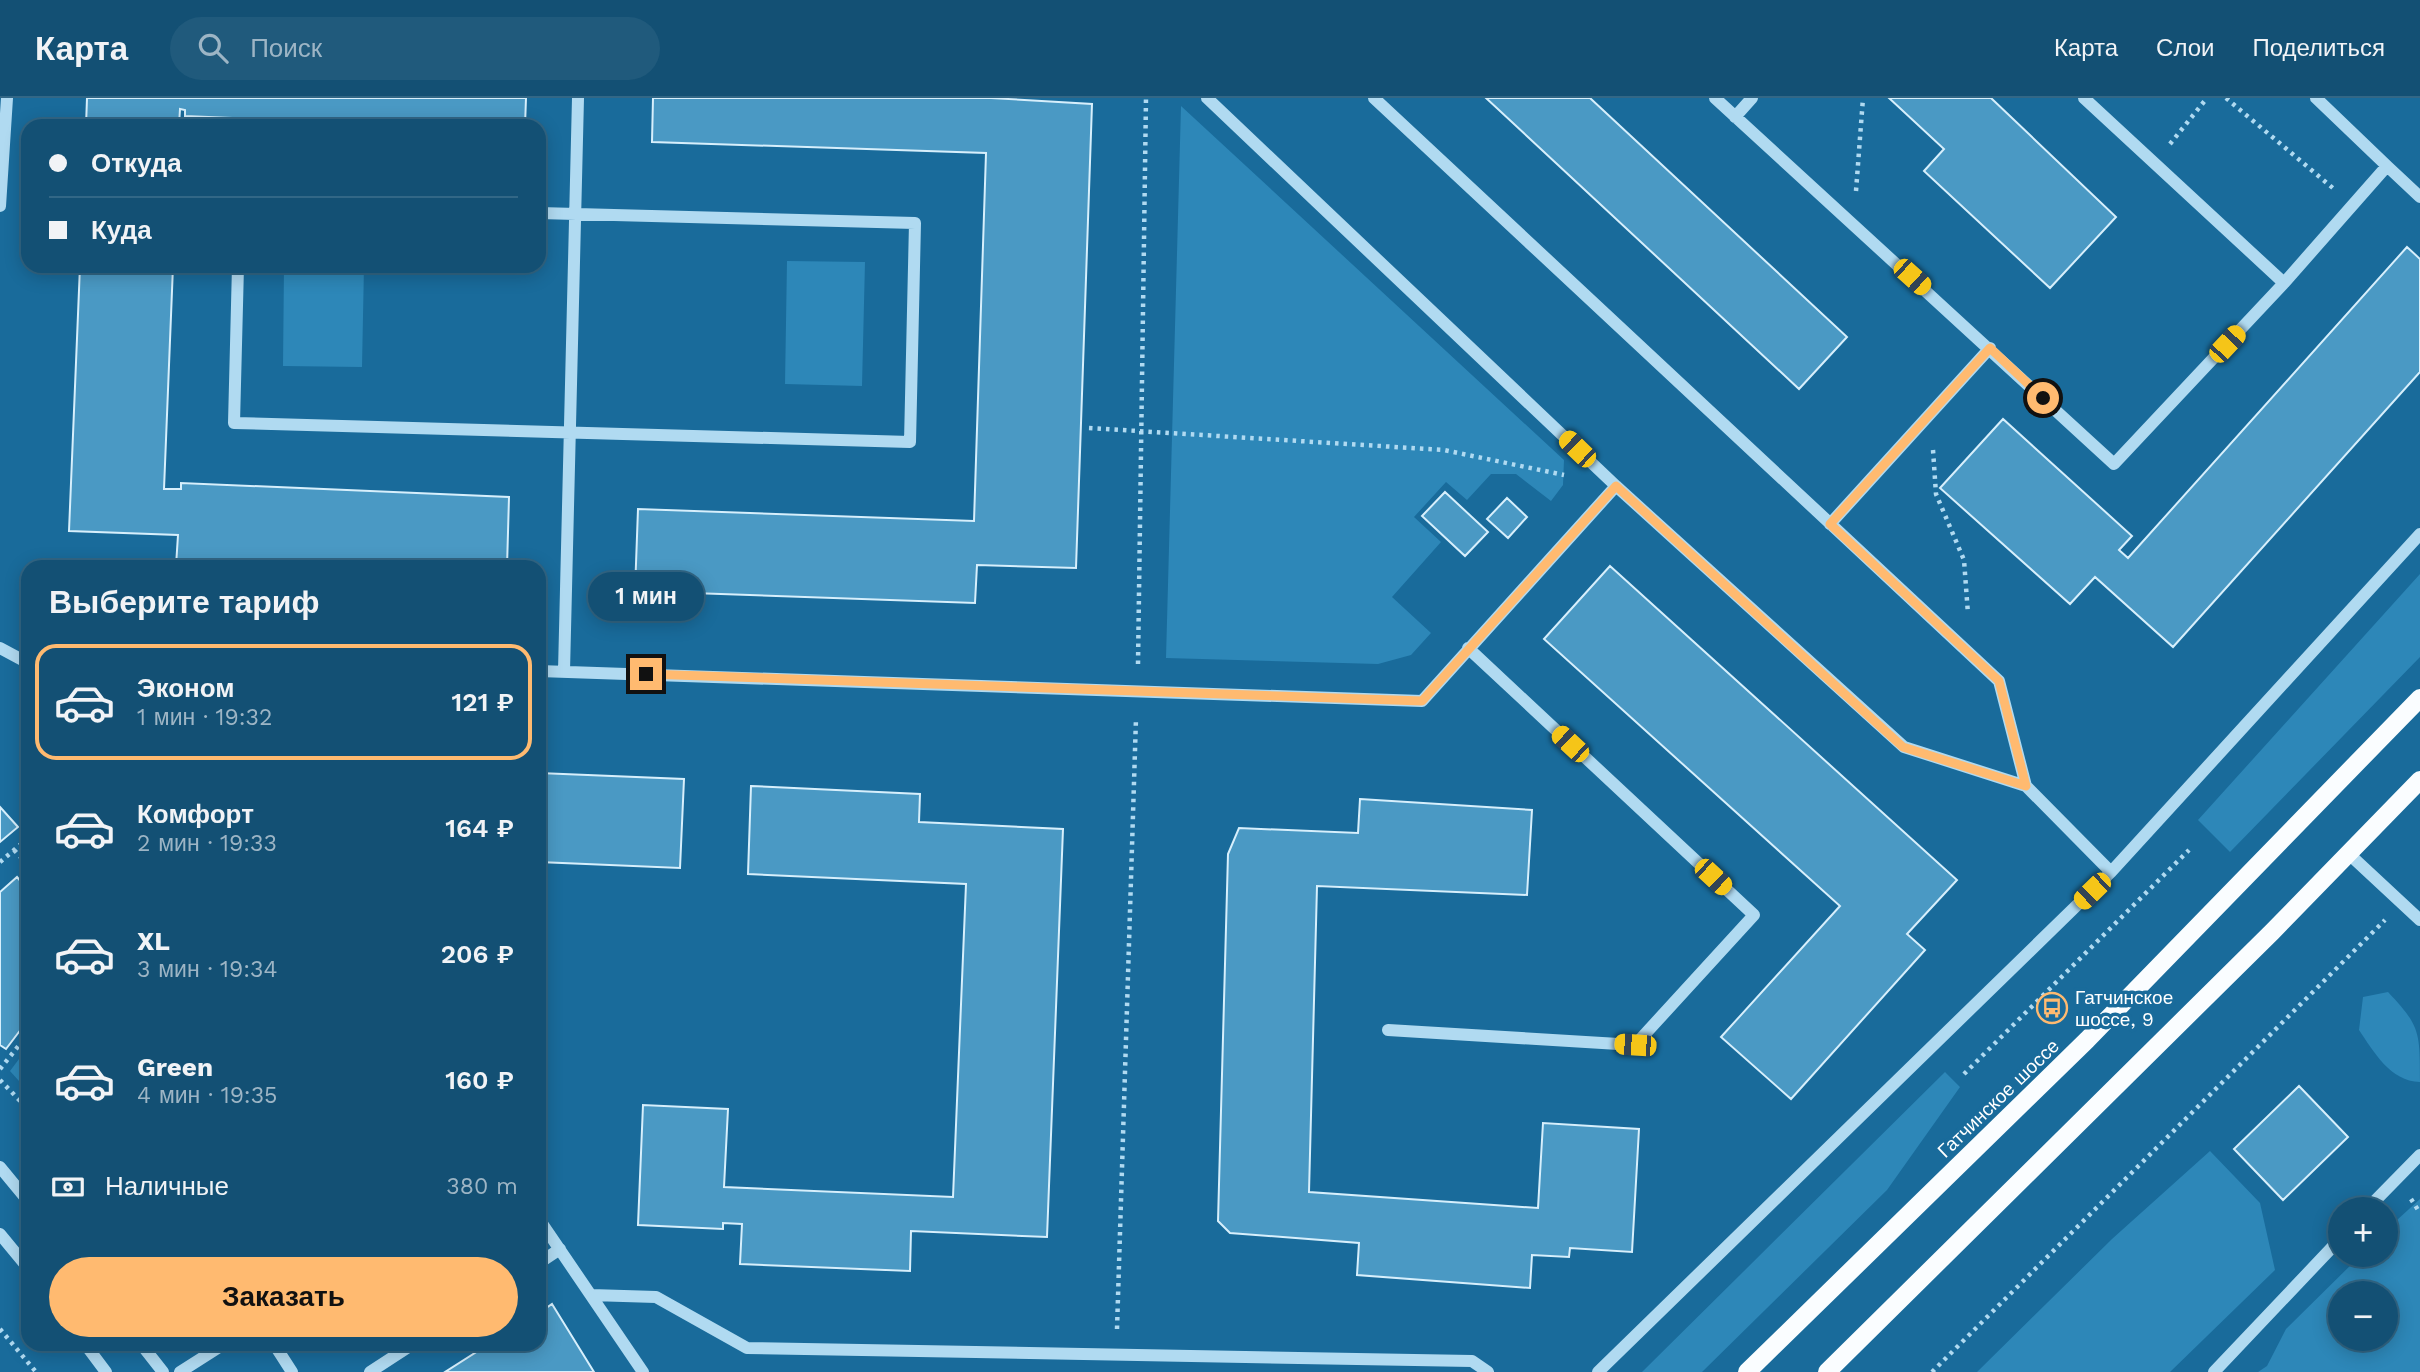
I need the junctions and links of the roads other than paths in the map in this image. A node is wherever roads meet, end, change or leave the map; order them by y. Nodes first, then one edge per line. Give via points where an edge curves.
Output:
1 (7, 98) edge
2 (578, 98) edge
3 (1207, 98) edge
4 (1374, 98) edge
5 (1715, 98) edge
6 (1752, 98) edge
7 (2084, 98) edge
8 (2316, 98) edge
9 (1735, 117) junction
10 (2387, 166) junction
11 (2420, 197) edge
12 (0, 206) edge
13 (546, 213) edge
14 (575, 214) junction
15 (238, 273) edge
16 (2284, 283) junction
17 (1990, 348) junction
18 (569, 433) junction
19 (1616, 486) junction
20 (1830, 524) junction
21 (2420, 534) edge
22 (0, 648) edge
23 (1468, 648) junction
24 (21, 658) edge
25 (546, 671) edge
26 (564, 671) junction
27 (2420, 698) edge
28 (2420, 780) edge
29 (2026, 786) junction
30 (2349, 854) junction
31 (2112, 872) junction
32 (2420, 920) edge
33 (1388, 1030) dead end
34 (2420, 1155) edge
35 (0, 1167) edge
36 (21, 1192) edge
37 (2379, 1197) edge
38 (546, 1229) edge
39 (0, 1234) edge
40 (560, 1249) junction
41 (2328, 1251) edge
42 (546, 1258) edge
43 (21, 1260) edge
44 (591, 1295) junction
45 (90, 1351) edge
46 (146, 1351) edge
47 (213, 1351) edge
48 (278, 1351) edge
49 (402, 1351) edge
50 (106, 1372) edge
51 (163, 1372) edge
52 (180, 1372) edge
53 (292, 1372) edge
54 (370, 1372) edge
55 (643, 1372) edge
56 (1488, 1372) edge
57 (1598, 1372) edge
58 (1747, 1372) edge
59 (1827, 1372) edge
60 (2214, 1372) edge

1 - 12 street
2 - 14 street
3 - 19 street
4 - 20 street
5 - 9 street
6 - 9 street
7 - 16 street
8 - 10 street
9 - 17 street
10 - 11 street
10 - 16 street
13 - 14 street
14 - 18 street
14 - 18 street via 915,223 910,442
15 - 18 street via 234,424
16 - 17 street via 2114,464
17 - 20 street
18 - 26 street
19 - 23 street
19 - 29 street via 1903,747
20 - 29 street via 1999,681
21 - 31 street
22 - 24 street
23 - 26 street via 1422,701
23 - 33 street via 1754,915 1635,1045
25 - 26 street
27 - 58 main road, Гатчинское шоссе via 2087,1040
28 - 30 main road
29 - 31 street
30 - 32 street
30 - 59 main road
31 - 57 street
34 - 37 street
35 - 36 street
38 - 40 street
39 - 43 street
40 - 42 street
40 - 44 street
41 - 60 street
44 - 55 street
44 - 56 street via 656,1297 747,1348 1472,1361
45 - 50 street
46 - 51 street
47 - 52 street
48 - 53 street
49 - 54 street

